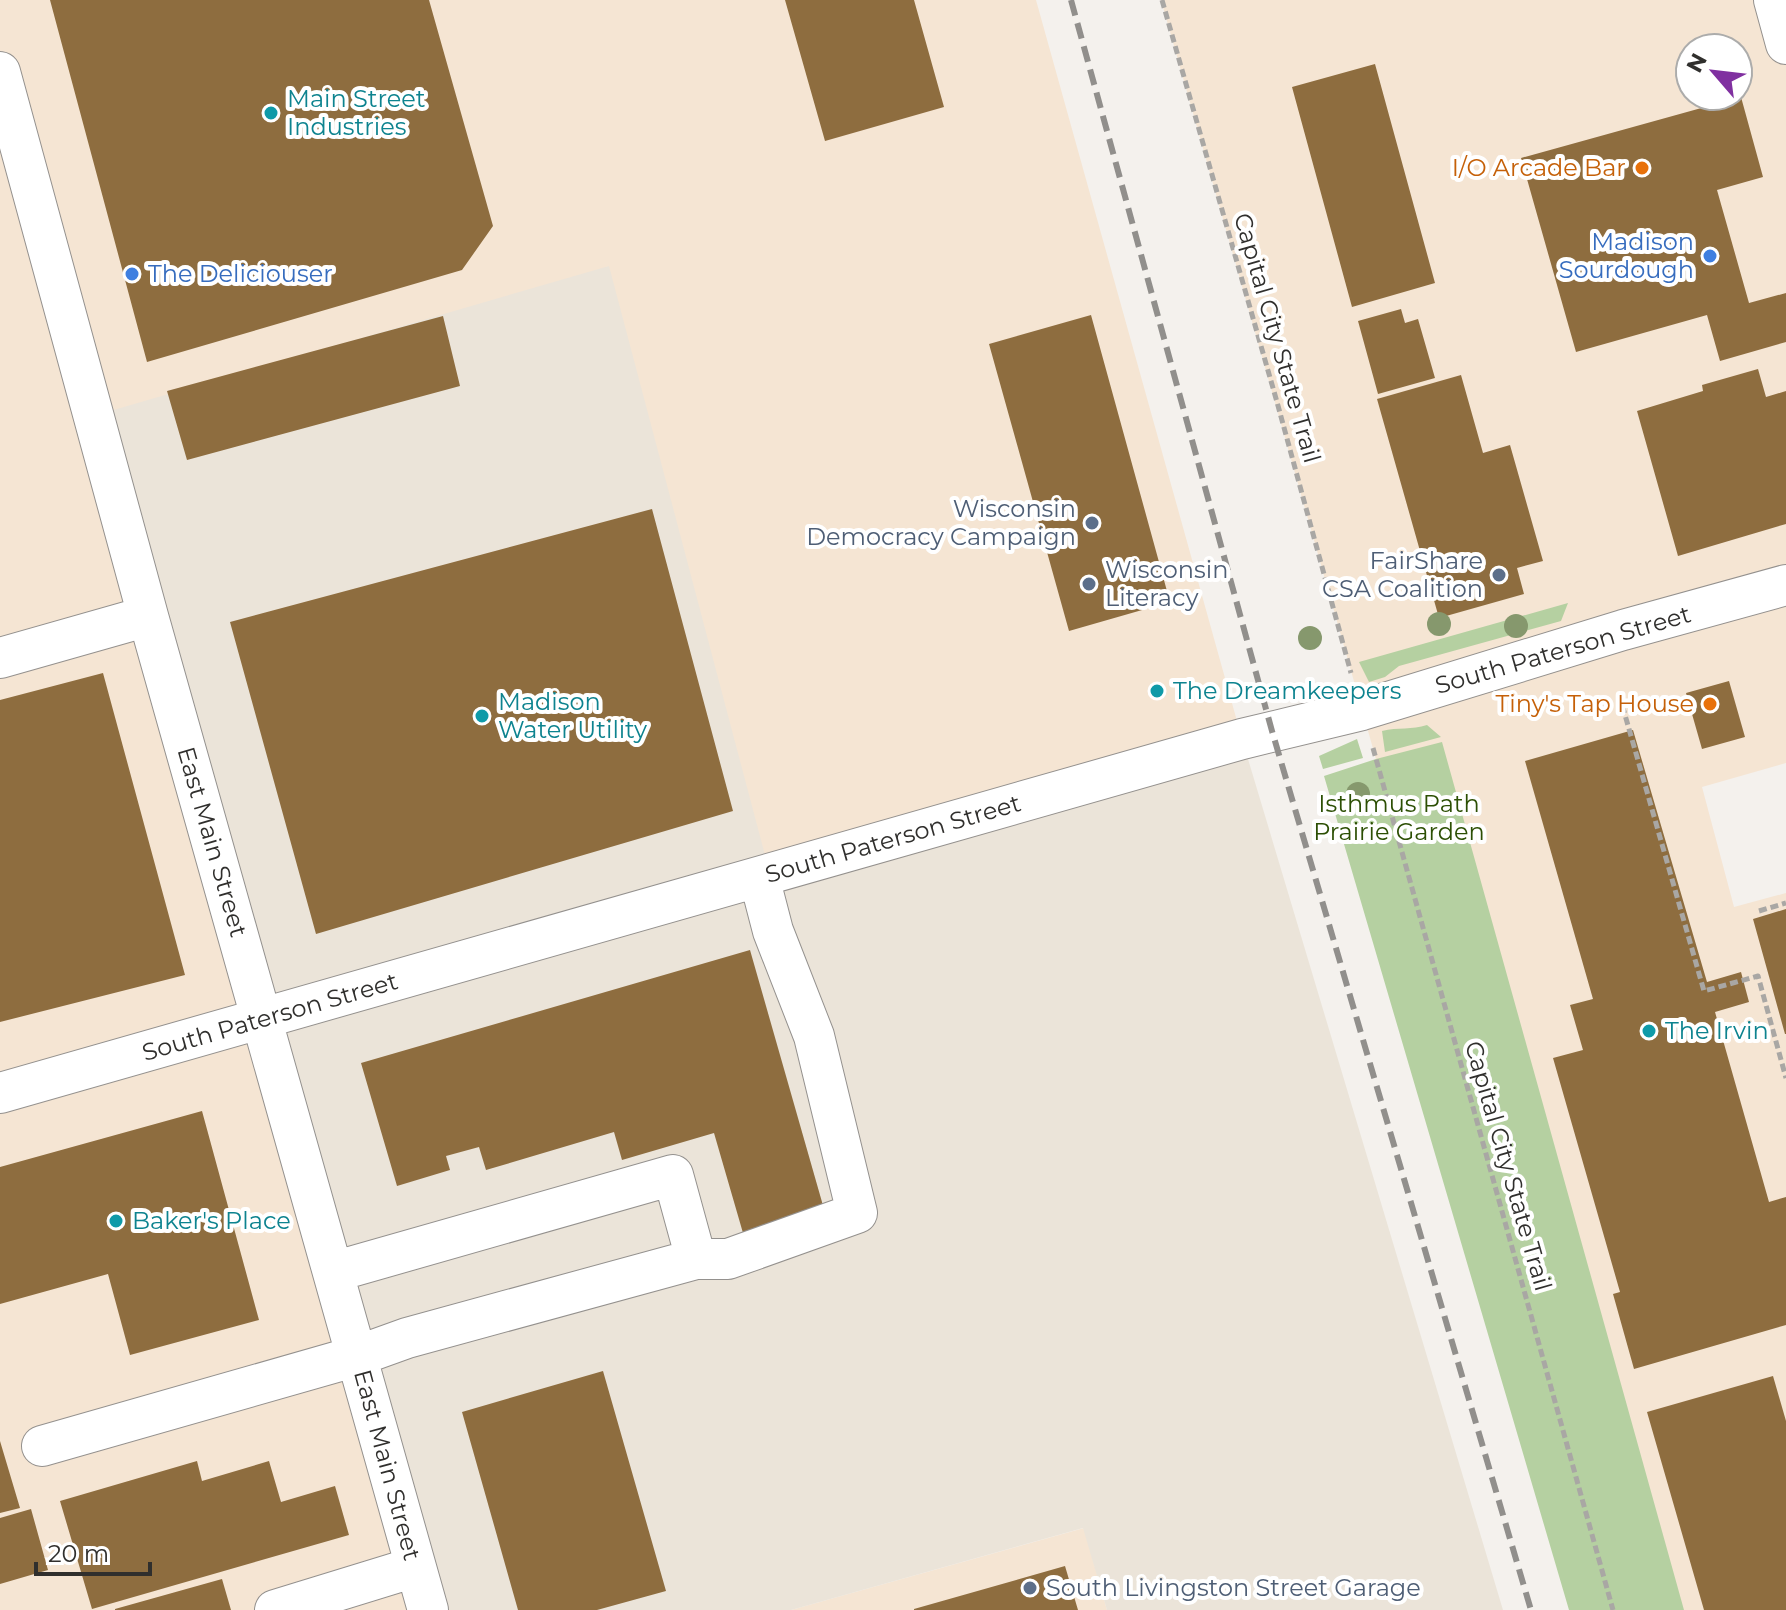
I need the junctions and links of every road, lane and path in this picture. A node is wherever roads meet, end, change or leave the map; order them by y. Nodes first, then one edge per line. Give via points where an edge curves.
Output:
1 (1162, 0) edge
2 (1774, 0) edge
3 (1786, 44) edge
4 (0, 72) edge
5 (1786, 585) edge
6 (148, 616) junction
7 (0, 658) edge
8 (1351, 675) dead end
9 (1619, 694) dead end
10 (1372, 745) dead end
11 (759, 877) junction
12 (1786, 903) edge
13 (1759, 911) dead end
14 (262, 1019) junction
15 (1786, 1078) edge
16 (0, 1093) edge
17 (696, 1259) junction
18 (333, 1272) junction
19 (357, 1356) junction
20 (42, 1446) dead end
21 (415, 1567) junction
22 (275, 1610) edge
23 (428, 1610) edge
24 (1613, 1610) edge

1 - 8 path, Capital City State Trail
2 - 3 street
4 - 6 street, East Main Street
5 - 11 street, South Paterson Street via 1362,710 1242,739
6 - 7 street
6 - 14 street, East Main Street
9 - 15 path via 1704,991 1758,976
10 - 24 path, Capital City State Trail
11 - 14 street, South Paterson Street
11 - 17 street via 773,931 814,1036 857,1213 728,1259
12 - 13 path
14 - 16 street, South Paterson Street
14 - 18 street, East Main Street
17 - 18 street via 673,1175
17 - 19 street
18 - 19 street, East Main Street
19 - 20 street
19 - 21 street, East Main Street
21 - 22 street
21 - 23 street, East Main Street

